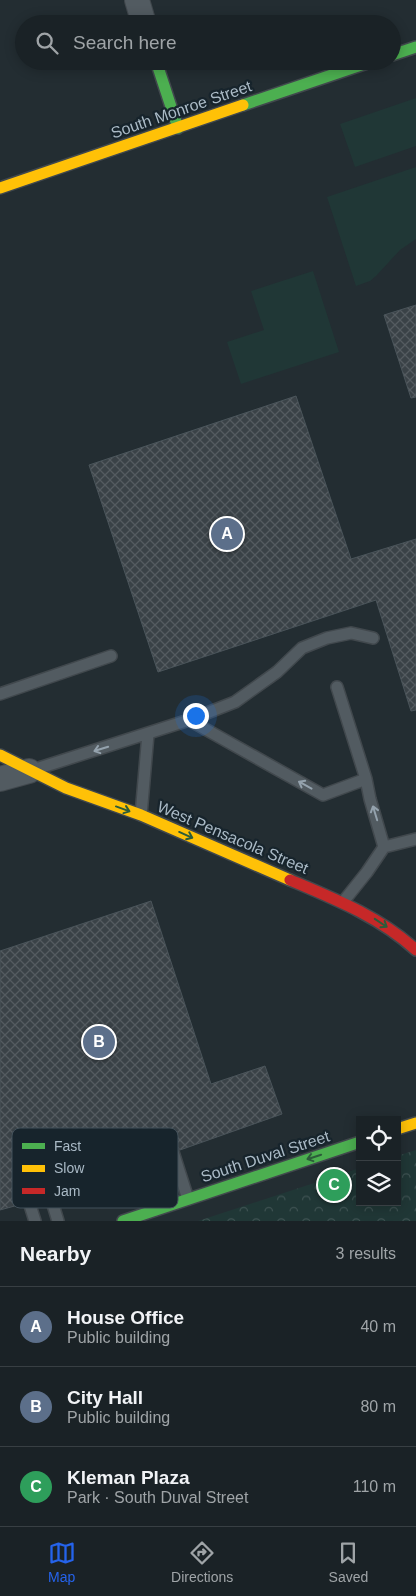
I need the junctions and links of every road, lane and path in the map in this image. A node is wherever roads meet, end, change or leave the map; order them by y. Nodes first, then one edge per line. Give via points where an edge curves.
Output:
1 (136, 0) edge
2 (141, 15) edge
3 (416, 47) edge
4 (401, 52) edge
5 (159, 70) edge
6 (347, 70) edge
7 (178, 128) junction
8 (0, 188) edge
9 (373, 638) dead end
10 (111, 656) dead end
11 (337, 687) dead end
12 (0, 694) edge
13 (189, 720) junction
14 (148, 734) junction
15 (0, 755) edge
16 (29, 771) junction
17 (0, 779) edge
18 (366, 779) junction
19 (142, 815) junction
20 (416, 839) edge
21 (384, 847) junction
22 (343, 902) junction
23 (416, 950) edge
24 (416, 1123) edge
25 (401, 1128) edge
26 (356, 1143) edge
27 (178, 1165) edge
28 (188, 1199) junction
29 (178, 1202) edge
30 (31, 1208) edge
31 (54, 1208) edge
32 (161, 1208) edge
33 (155, 1210) joint
34 (35, 1221) edge
35 (58, 1221) edge
36 (123, 1221) edge

1 - 2 street
3 - 4 main road
5 - 7 main road
6 - 7 main road, South Monroe Street
7 - 8 main road, South Monroe Street
9 - 13 lane via 351,633 302,648 277,672 235,702
10 - 12 lane
11 - 18 lane
13 - 14 lane
18 -> 13 lane via 323,795
14 -> 16 lane
14 - 19 lane
15 - 16 main road, West Pensacola Street
16 - 17 street
16 -> 19 main road, West Pensacola Street
21 -> 18 lane
19 -> 22 main road, West Pensacola Street
20 - 21 lane
21 - 22 lane
22 -> 23 main road, West Pensacola Street via 370,916
24 - 25 main road
26 -> 28 main road, South Duval Street
27 - 28 lane
28 - 29 main road, South Duval Street
30 - 34 lane
31 - 35 lane
32 - 33 main road, South Duval Street
33 - 36 main road, South Duval Street

